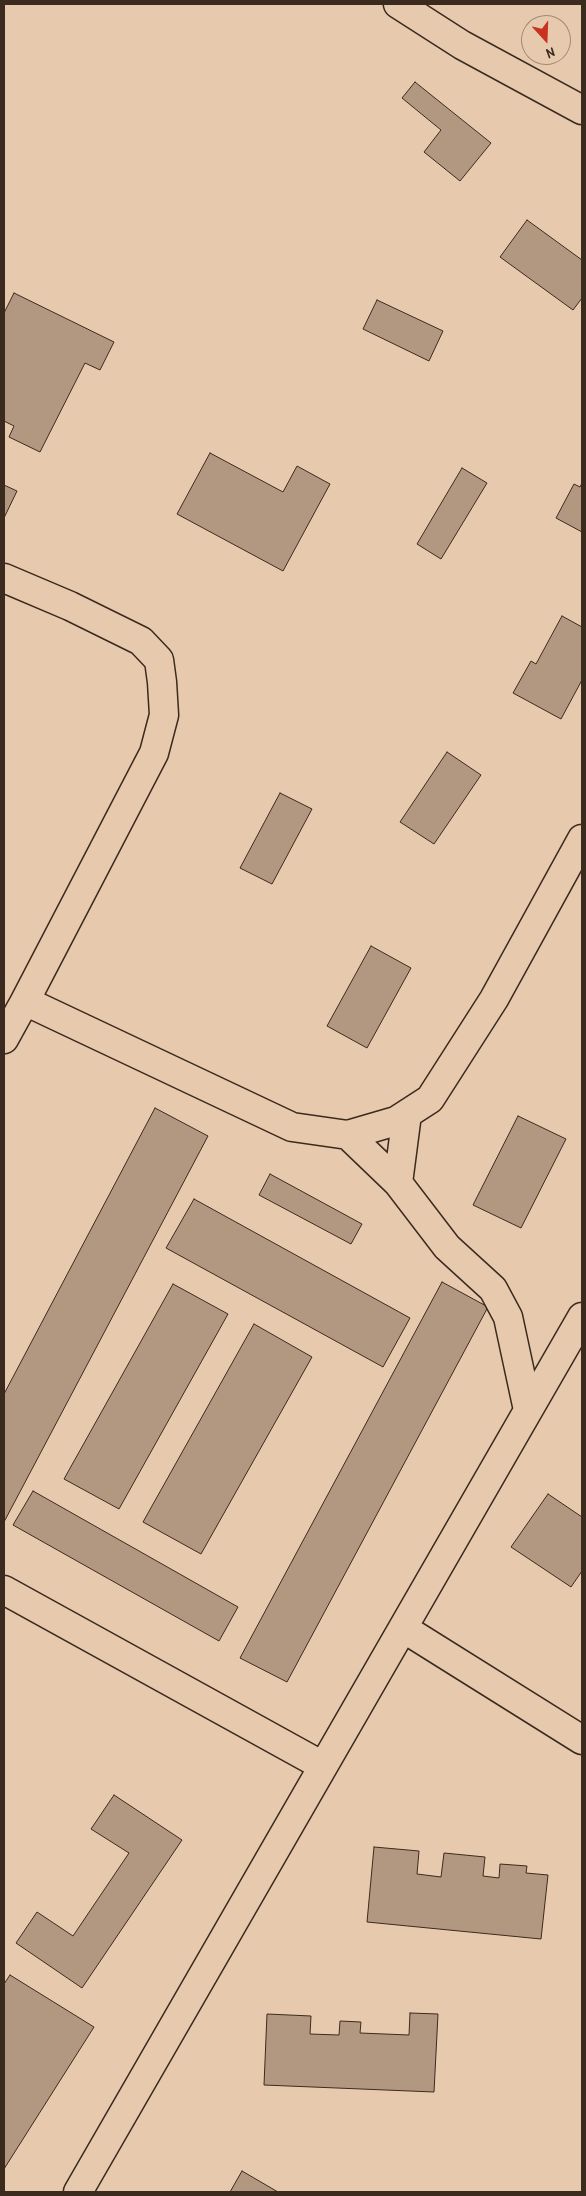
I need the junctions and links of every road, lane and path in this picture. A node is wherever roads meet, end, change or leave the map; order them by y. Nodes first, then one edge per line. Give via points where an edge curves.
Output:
1 (398, 4) edge
2 (582, 110) edge
3 (4, 578) edge
4 (582, 838) edge
5 (25, 1001) junction
6 (4, 1040) edge
7 (408, 1114) junction
8 (348, 1136) junction
9 (398, 1183) junction
10 (582, 1317) edge
11 (528, 1410) junction
12 (4, 1590) edge
13 (402, 1628) junction
14 (582, 1740) edge
15 (323, 1766) junction
16 (78, 2192) edge

1 - 2 street via 462,45
3 - 5 street via 141,641 158,660 164,715 154,753
4 - 7 street via 494,999 430,1099
5 - 6 street
5 - 8 street via 292,1126
7 - 8 street
7 - 9 street
8 - 9 street
9 - 11 street via 447,1247 493,1289 508,1317
10 - 11 street
11 - 13 street
12 - 15 street
13 - 14 street
13 - 15 street
15 - 16 street

